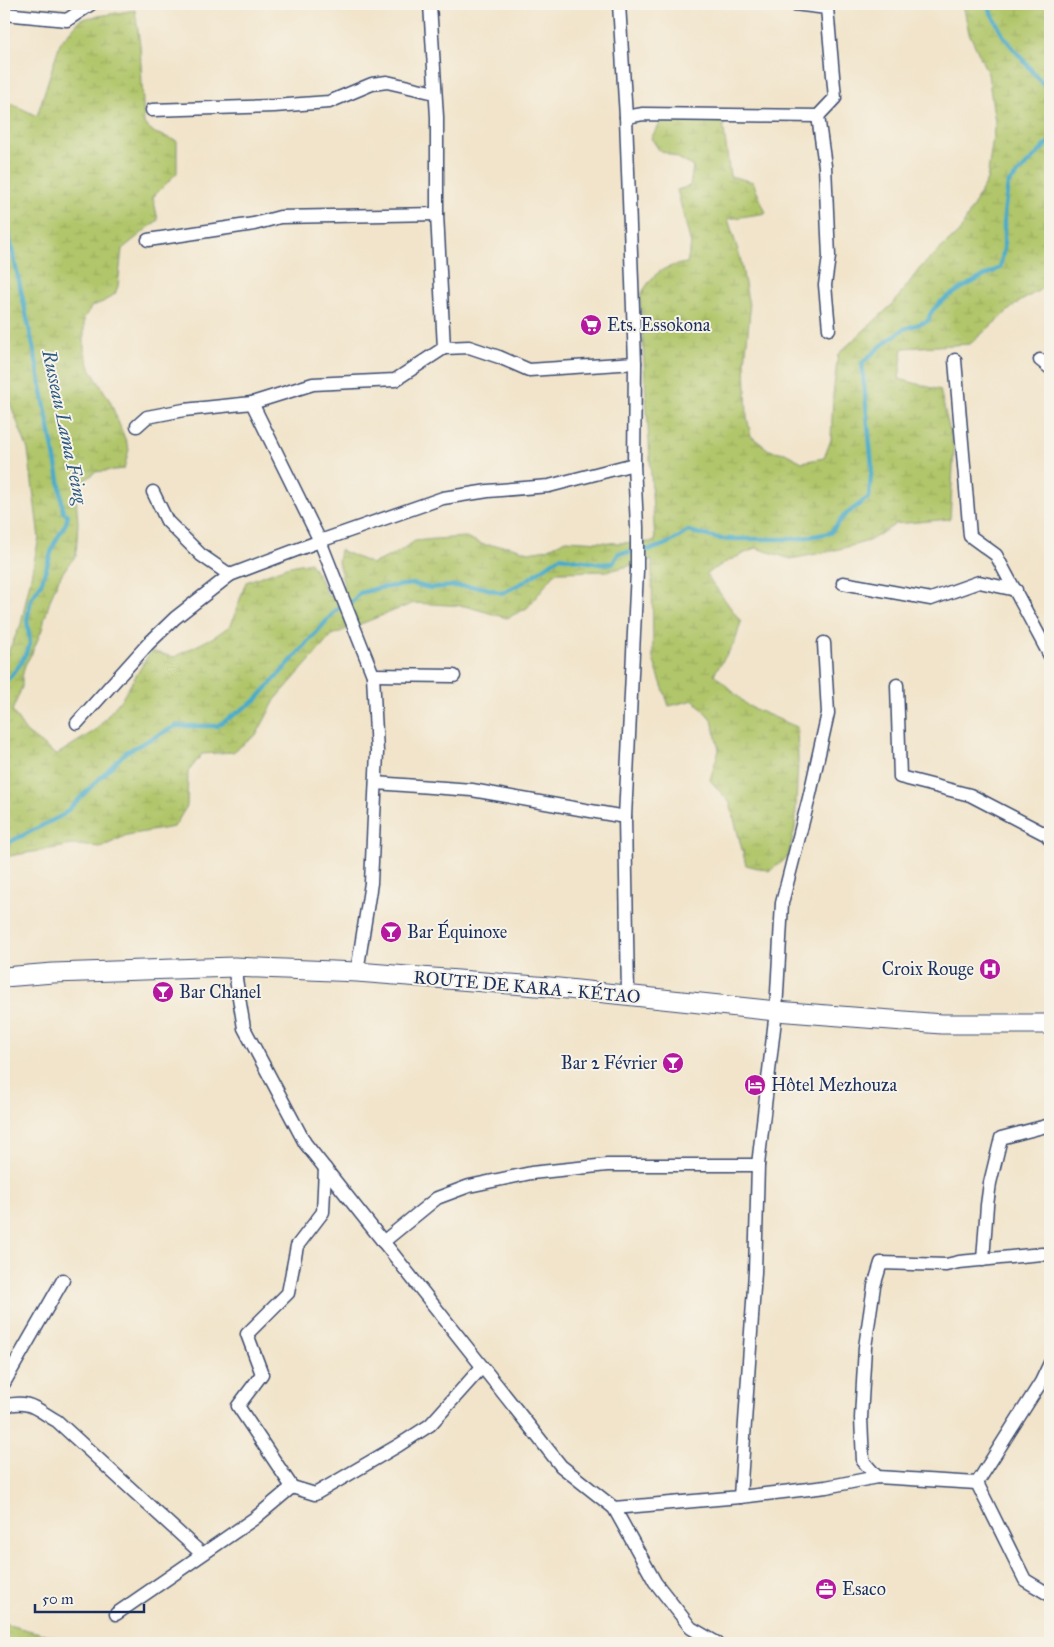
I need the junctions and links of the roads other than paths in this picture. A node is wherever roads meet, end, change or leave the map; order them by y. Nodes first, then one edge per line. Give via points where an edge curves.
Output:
1 (91, 4) edge
2 (430, 4) edge
3 (619, 4) edge
4 (794, 4) edge
5 (4, 14) edge
6 (436, 93) junction
7 (152, 110) dead end
8 (818, 116) junction
9 (626, 117) junction
10 (436, 214) junction
11 (148, 240) dead end
12 (829, 329) dead end
13 (444, 348) junction
14 (955, 360) dead end
15 (635, 363) junction
16 (252, 403) junction
17 (137, 426) dead end
18 (634, 464) junction
19 (153, 492) dead end
20 (320, 541) junction
21 (230, 575) junction
22 (843, 583) dead end
23 (1016, 590) junction
24 (824, 644) dead end
25 (1050, 656) edge
26 (373, 675) junction
27 (454, 676) dead end
28 (897, 685) dead end
29 (77, 723) dead end
30 (376, 783) junction
31 (625, 817) junction
32 (1050, 840) edge
33 (234, 966) junction
34 (357, 972) junction
35 (4, 977) edge
36 (628, 995) junction
37 (776, 1011) junction
38 (1050, 1024) edge
39 (1050, 1125) edge
40 (758, 1165) junction
41 (325, 1168) junction
42 (383, 1242) junction
43 (1050, 1255) edge
44 (983, 1260) junction
45 (63, 1280) dead end
46 (1050, 1363) edge
47 (482, 1367) junction
48 (4, 1384) edge
49 (4, 1406) edge
50 (877, 1477) junction
51 (977, 1483) junction
52 (292, 1487) junction
53 (740, 1497) junction
54 (614, 1508) junction
55 (202, 1554) junction
56 (1050, 1595) edge
57 (116, 1614) dead end
58 (717, 1643) edge

1 - 5 street via 67,20
2 - 6 street
3 - 9 street
4 - 8 street via 826,8 835,98
6 - 7 street via 387,82 372,84 329,102
6 - 10 street
8 - 9 street via 642,114
8 - 12 street via 825,166
9 - 15 street
10 - 11 street via 280,217
10 - 13 street
13 - 15 street via 469,347 529,370
13 - 16 street via 395,380 313,384
14 - 23 street via 970,536 996,554
15 - 18 street
16 - 17 street via 147,417
16 - 20 street
18 - 20 street via 549,486 443,498
18 - 31 street via 637,571
19 - 21 street via 167,521 201,555
20 - 21 street
20 - 26 street
21 - 29 street via 175,618 148,644
22 - 23 street via 931,599 979,582
23 - 25 street
24 - 37 street via 828,713 782,903
26 - 27 street
26 - 30 street
28 - 32 street via 900,777 970,795 1047,835
30 - 31 street via 472,790
30 - 34 street via 371,883
31 - 36 street
33 - 34 main road, ROUTE DE KARA - KÉTAO
33 - 35 main road, ROUTE DE KARA - KÉTAO
33 - 41 street via 244,1028 305,1143
34 - 36 main road, ROUTE DE KARA - KÉTAO
36 - 37 main road, ROUTE DE KARA - KÉTAO
37 - 38 main road, ROUTE DE KARA - KÉTAO via 942,1024
37 - 40 street
39 - 44 street via 1001,1138 988,1198
40 - 42 street via 607,1165 531,1173 469,1186 438,1198
40 - 53 street via 755,1272
41 - 42 street
41 - 52 street via 323,1212 297,1246 288,1293 247,1334 262,1374 238,1406
42 - 47 street
43 - 44 street
44 - 50 street via 946,1265 881,1263 874,1286 865,1347 860,1418 864,1460
45 - 48 street
46 - 51 street
47 - 52 street via 430,1425 399,1446 315,1494
47 - 54 street via 561,1466
49 - 55 street via 17,1402 31,1405 57,1421
50 - 51 street
50 - 53 street via 826,1487
51 - 56 street via 1024,1580
52 - 55 street via 255,1518
53 - 54 street
54 - 58 street via 655,1582 691,1628
55 - 57 street

